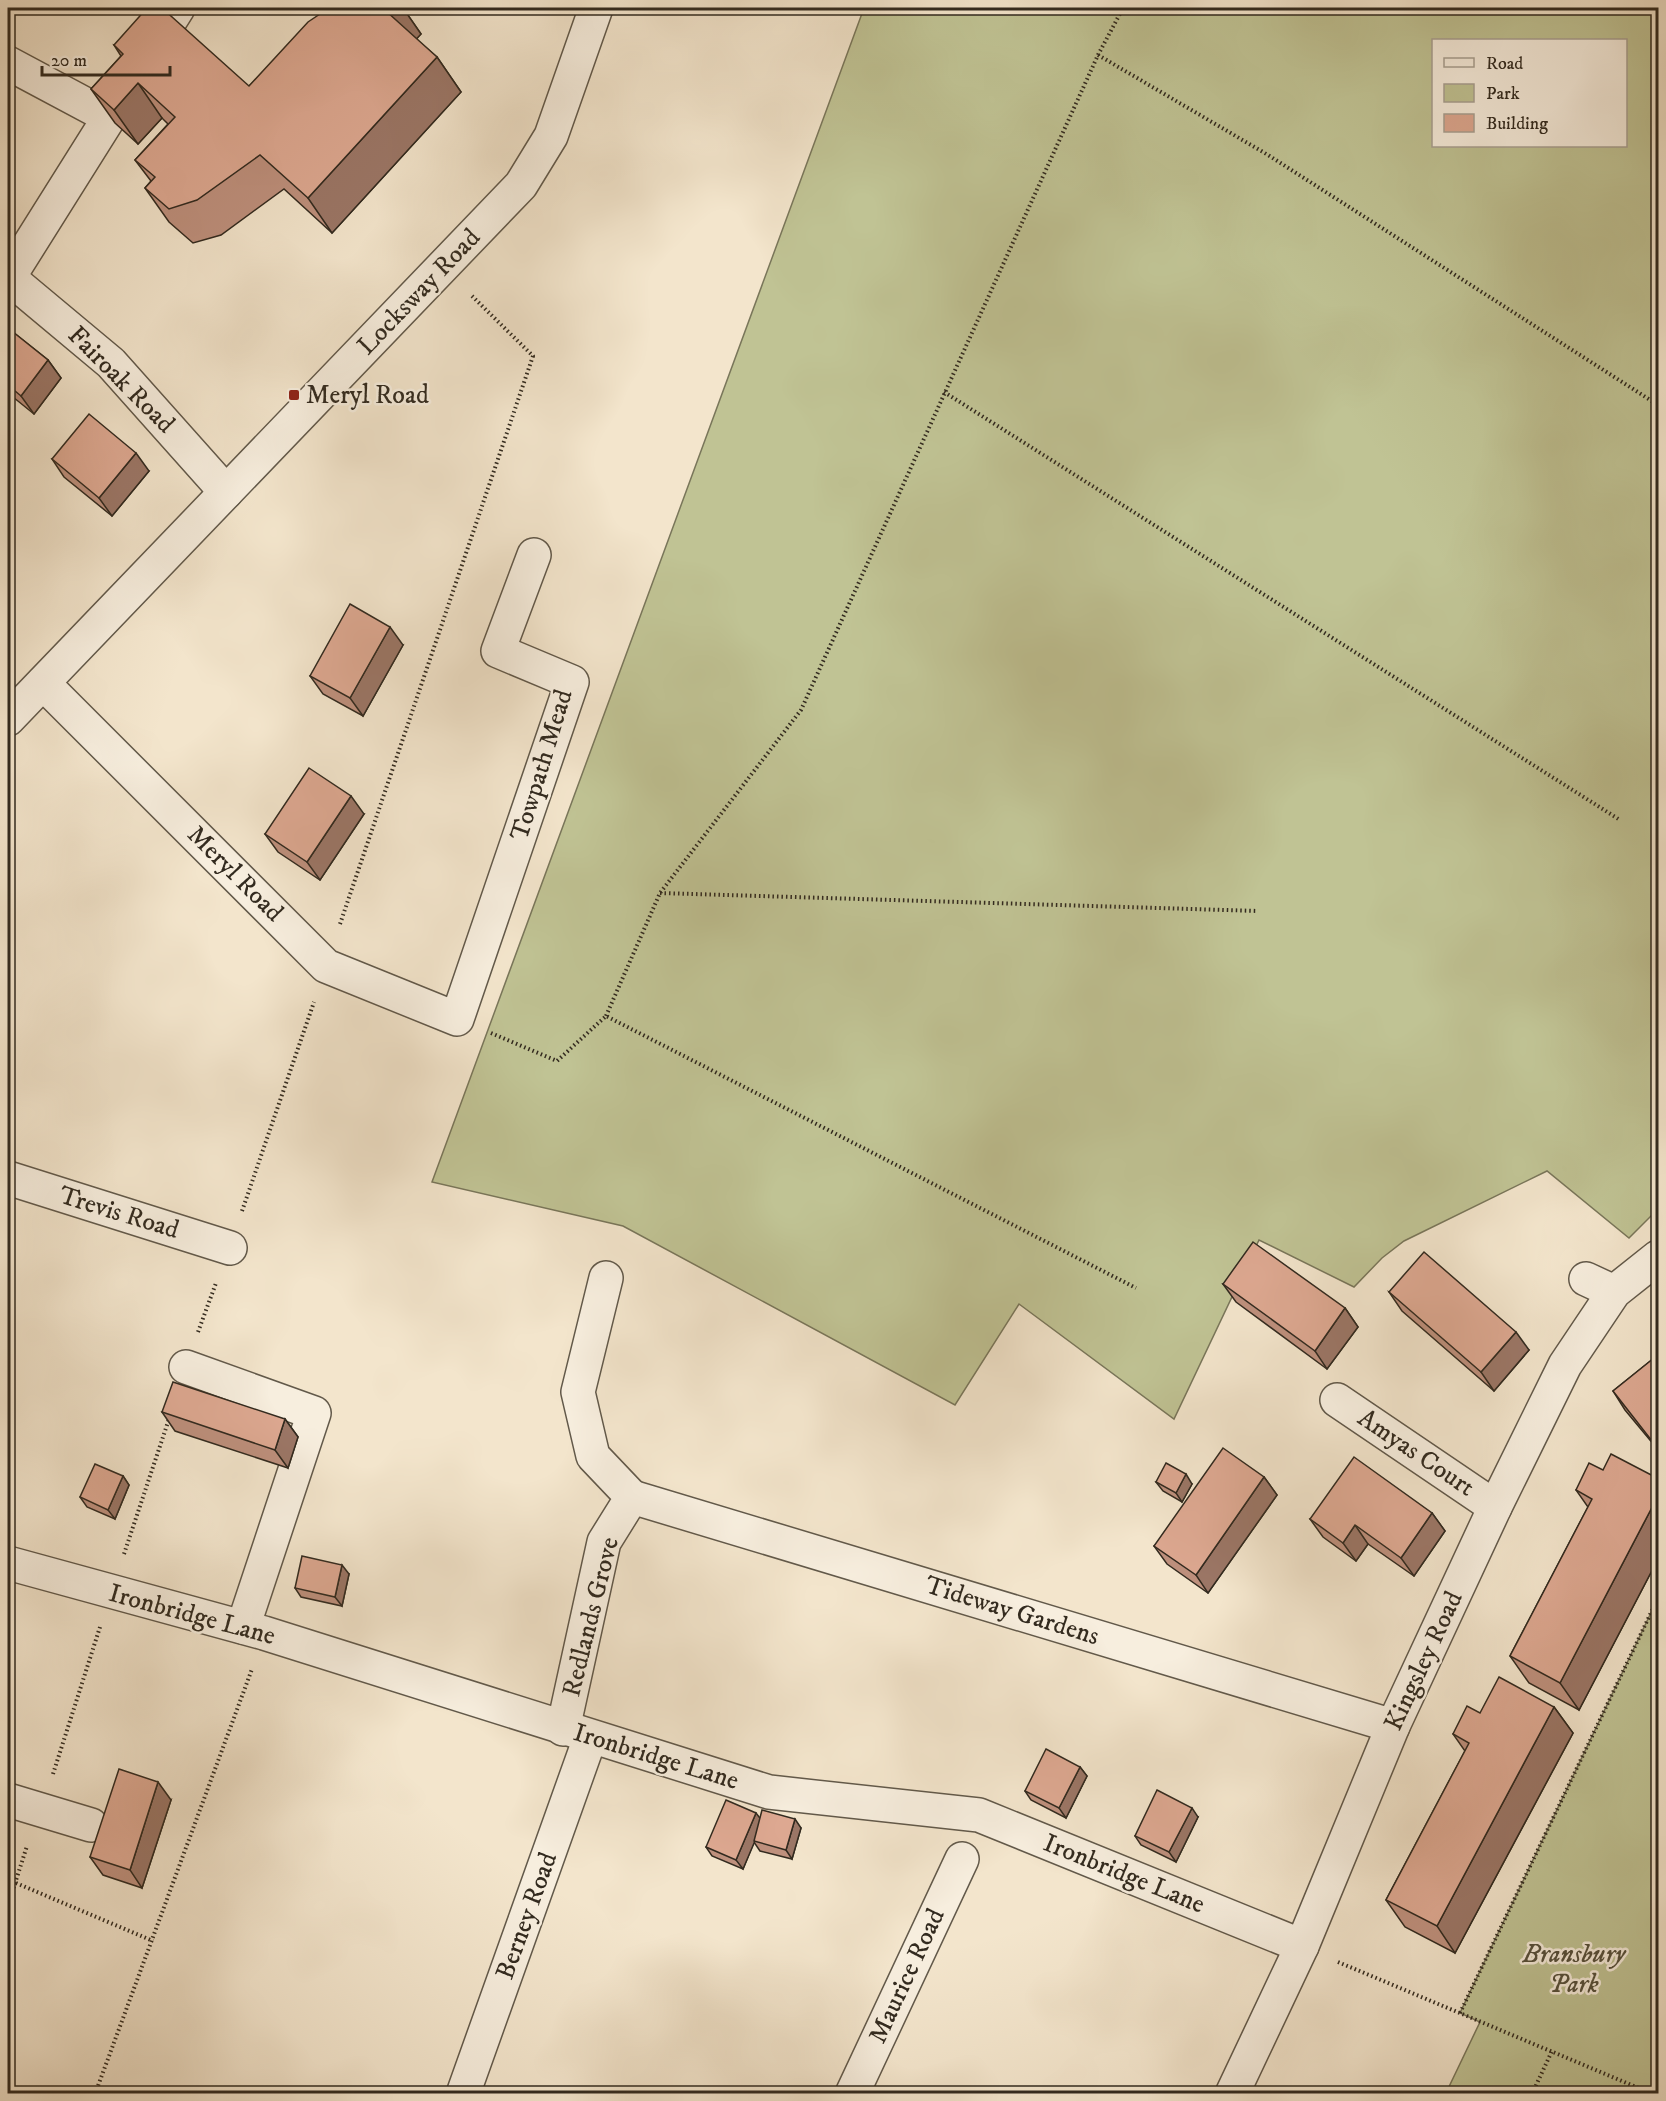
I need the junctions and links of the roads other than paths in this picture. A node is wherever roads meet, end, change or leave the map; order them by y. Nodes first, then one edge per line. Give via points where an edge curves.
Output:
1 (178, 8) edge
2 (596, 8) edge
3 (8, 63) edge
4 (109, 117) junction
5 (8, 277) edge
6 (226, 492) junction
7 (534, 555) dead end
8 (43, 683) junction
9 (8, 719) edge
10 (457, 1019) joint
11 (8, 1179) edge
12 (230, 1248) road end
13 (1659, 1257) edge
14 (606, 1278) dead end
15 (186, 1367) road end
16 (1337, 1400) dead end
17 (632, 1497) junction
18 (1495, 1507) junction
19 (8, 1563) edge
20 (254, 1630) junction
21 (1393, 1726) junction
22 (577, 1733) junction
23 (8, 1800) edge
24 (92, 1825) dead end
25 (962, 1858) dead end
26 (1302, 1946) junction
27 (463, 2094) edge
28 (852, 2094) edge
29 (1232, 2094) edge

1 - 4 street
2 - 6 street, Locksway Road via 551,136 521,185
3 - 4 street
4 - 5 street
5 - 6 street, Fairoak Road via 111,363
6 - 8 street, Locksway Road
7 - 10 street, Towpath Mead via 498,651 572,682
8 - 9 street, Locksway Road
8 - 10 street, Meryl Road via 326,966
11 - 12 street, Trevis Road
13 - 18 street, Kingsley Road via 1600,1285
14 - 17 street via 578,1392 594,1456
15 - 20 street via 314,1413
16 - 18 street, Amyas Court
17 - 21 street, Tideway Gardens
17 - 22 street, Redlands Grove via 604,1542
18 - 21 street, Kingsley Road
19 - 20 street, Ironbridge Lane
20 - 22 street, Ironbridge Lane
21 - 26 street, Kingsley Road
22 - 26 street, Ironbridge Lane via 769,1792 980,1815
22 - 27 street, Berney Road
23 - 24 street
25 - 28 street, Maurice Road
26 - 29 street, Kingsley Road

